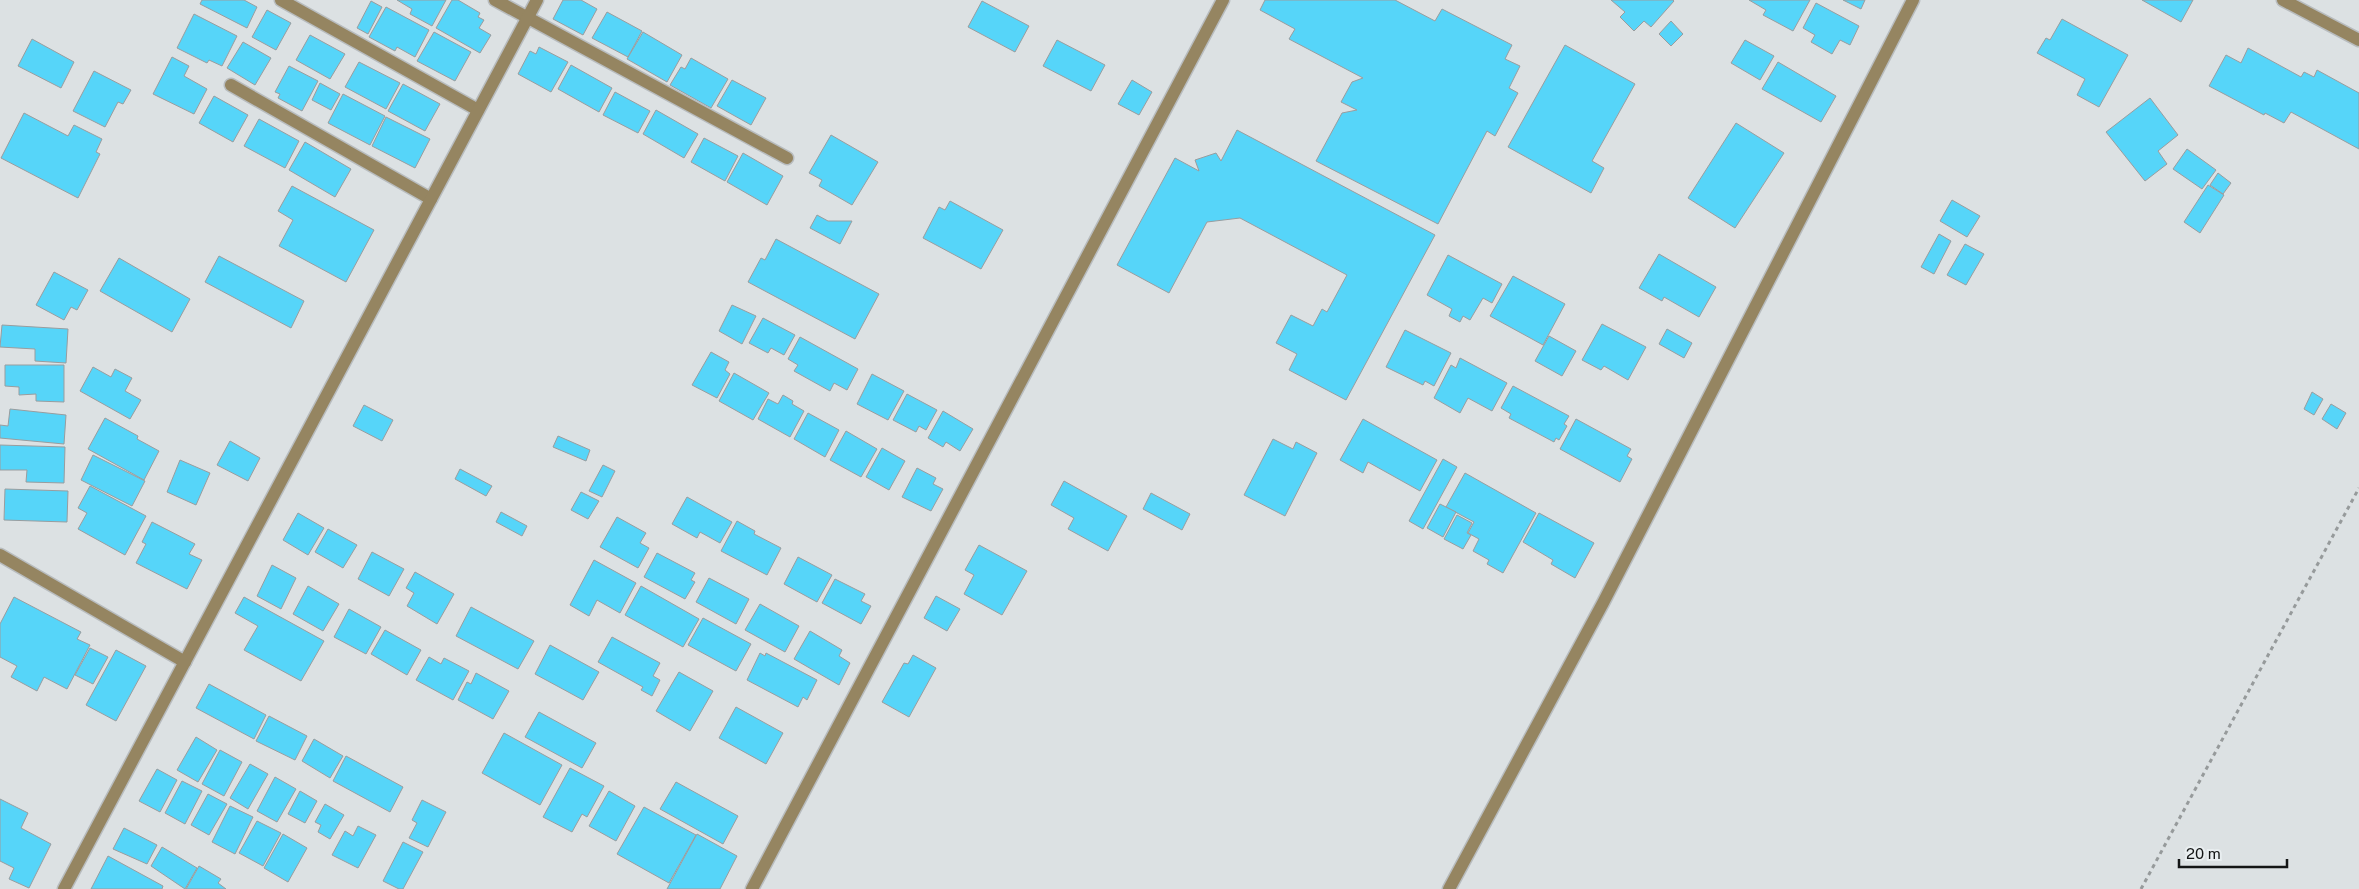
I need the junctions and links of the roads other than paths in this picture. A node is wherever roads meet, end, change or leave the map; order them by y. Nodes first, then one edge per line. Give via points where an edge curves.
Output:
1 (281, 0) edge
2 (496, 0) edge
3 (536, 0) edge
4 (1223, 0) edge
5 (1913, 0) edge
6 (2283, 0) edge
7 (528, 16) junction
8 (2359, 40) edge
9 (231, 85) dead end
10 (478, 110) junction
11 (787, 158) dead end
12 (431, 199) junction
13 (0, 555) edge
14 (185, 662) junction
15 (64, 889) edge
16 (752, 889) edge
17 (1449, 889) edge

1 - 10 street
2 - 7 street
3 - 7 street
4 - 16 street
5 - 17 street via 1602,604
6 - 8 street
7 - 10 street
7 - 11 street
9 - 12 street
10 - 12 street
12 - 14 street
13 - 14 street
14 - 15 street

